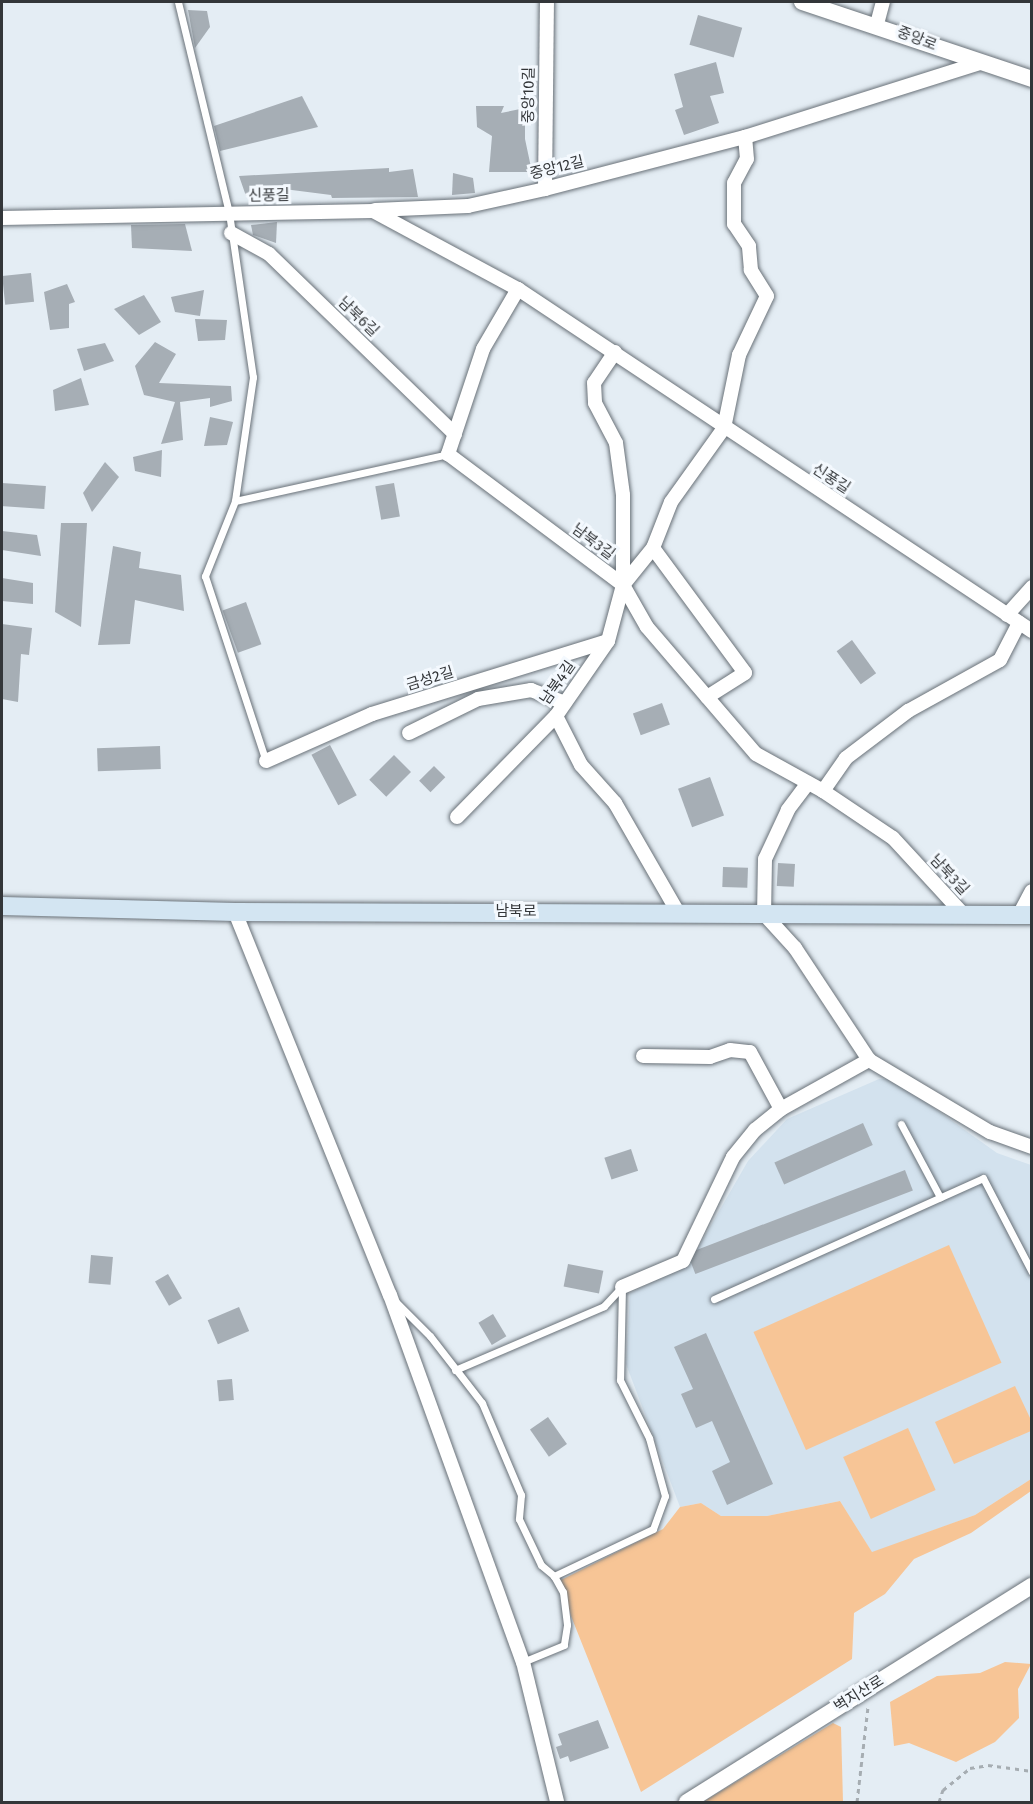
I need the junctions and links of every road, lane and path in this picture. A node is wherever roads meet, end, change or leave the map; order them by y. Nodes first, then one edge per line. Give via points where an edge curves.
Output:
1 (178, 2) edge
2 (547, 2) edge
3 (802, 2) edge
4 (883, 2) edge
5 (877, 24) junction
6 (980, 63) junction
7 (1032, 79) edge
8 (745, 137) junction
9 (545, 189) junction
10 (373, 210) junction
11 (229, 213) junction
12 (2, 218) edge
13 (231, 233) junction
14 (518, 289) junction
15 (615, 352) junction
16 (724, 428) junction
17 (456, 434) junction
18 (448, 454) junction
19 (235, 501) junction
20 (653, 548) junction
21 (623, 585) junction
22 (1032, 587) edge
23 (1007, 615) junction
24 (1019, 623) junction
25 (1032, 631) edge
26 (608, 641) junction
27 (707, 697) junction
28 (565, 703) junction
29 (556, 716) junction
30 (409, 733) dead end
31 (266, 761) joint
32 (808, 783) junction
33 (823, 791) junction
34 (457, 817) dead end
35 (1032, 891) edge
36 (2, 906) edge
37 (676, 911) junction
38 (235, 912) junction
39 (764, 914) junction
40 (1025, 915) edge
41 (965, 916) junction
42 (643, 1056) dead end
43 (869, 1060) junction
44 (781, 1109) junction
45 (901, 1124) dead end
46 (1032, 1147) edge
47 (940, 1197) junction
48 (1032, 1272) edge
49 (622, 1287) junction
50 (390, 1295) junction
51 (714, 1299) dead end
52 (455, 1370) junction
53 (555, 1576) junction
54 (1032, 1586) edge
55 (523, 1662) junction
56 (870, 1687) junction
57 (1032, 1771) edge
58 (557, 1803) edge
59 (687, 1803) edge
60 (857, 1803) edge
61 (939, 1803) edge

1 - 11 lane
2 - 9 street, 중앙10길
3 - 5 street, 중앙로
4 - 5 street
5 - 6 street, 중앙로
6 - 7 street, 중앙로
6 - 8 street, 중앙12길
8 - 9 street, 중앙12길
8 - 16 street via 747,159 734,183 734,224 749,246 751,270 767,296 739,355
9 - 10 street, 중앙12길 via 468,206
10 - 11 street, 신풍길
10 - 14 street, 신풍길
11 - 12 street, 신풍길
11 - 13 lane
13 - 17 street, 남북6길 via 269,254
13 - 19 lane via 253,377
14 - 15 street, 신풍길
14 - 17 street via 483,349
15 - 16 street, 신풍길
15 - 21 street via 594,383 595,403 616,443 623,495
16 - 20 street, 남북4길 via 671,502
16 - 23 street, 신풍길
17 - 18 street
18 - 19 lane
18 - 21 street, 남북3길
19 - 31 lane via 205,576
20 - 21 street, 남북4길
20 - 27 street via 746,674
21 - 26 street, 남북4길
21 - 27 street, 남북3길 via 647,627
22 - 23 street
23 - 24 street, 신풍길
24 - 25 street, 신풍길
24 - 33 street via 1000,660 908,711 846,758
26 - 28 street, 남북4길
26 - 31 street, 금성2길 via 372,714
27 - 32 street, 남북3길 via 756,754
28 - 29 street, 남북4길
28 - 30 street via 531,690 478,699
29 - 34 street, 남북4길
29 - 37 street via 581,765 615,803
32 - 33 street, 남북3길
32 - 39 street via 788,810 765,859
33 - 41 street, 남북3길 via 893,838
35 - 40 street
36 - 38 main road, 남북로
37 - 38 main road, 남북로
37 - 39 main road, 남북로
38 - 50 street
39 - 41 main road, 남북로
39 - 43 street via 795,948
40 - 41 main road, 남북로
42 - 44 street via 710,1058 730,1050 750,1052
43 - 44 street
43 - 46 street via 990,1132
44 - 49 street via 755,1130 733,1157 683,1261
45 - 47 lane
47 - 48 lane via 983,1178
47 - 51 lane
49 - 52 lane via 604,1306
49 - 53 lane via 621,1380 649,1438 665,1496 653,1529
50 - 52 lane
50 - 55 street
52 - 53 lane via 482,1403 521,1496 519,1518 541,1565
53 - 55 lane via 563,1592 567,1624 564,1645
54 - 56 street, 벽지산로
55 - 58 street
56 - 59 street, 벽지산로
56 - 60 path
57 - 61 path via 988,1765 970,1768 943,1790

